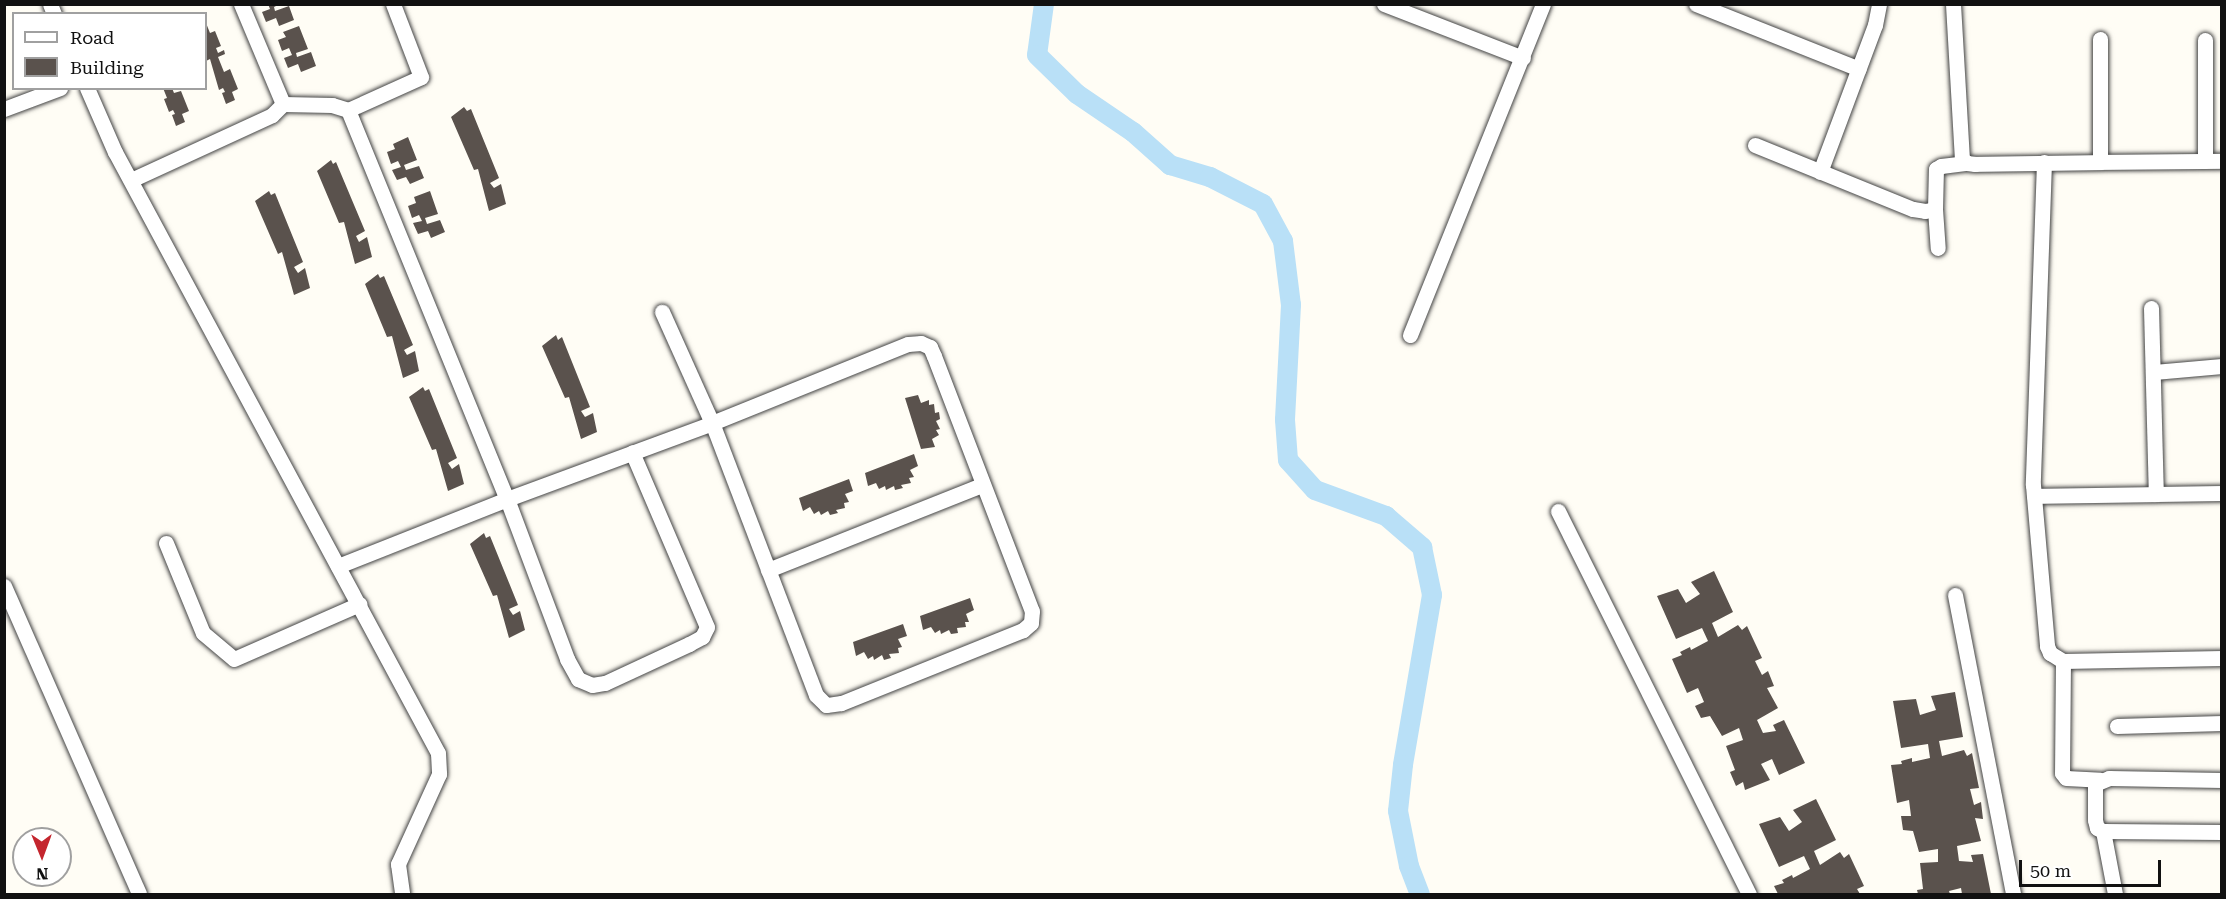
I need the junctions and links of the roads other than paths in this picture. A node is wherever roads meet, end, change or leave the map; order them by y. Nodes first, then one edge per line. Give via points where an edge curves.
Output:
1 (241, 4) edge
2 (393, 4) edge
3 (1384, 4) edge
4 (1543, 4) edge
5 (1696, 4) edge
6 (1879, 4) edge
7 (1953, 4) edge
8 (1401, 7) edge
9 (2100, 39) dead end
10 (2205, 40) dead end
11 (1523, 58) junction
12 (1859, 69) junction
13 (55, 90) edge
14 (88, 90) edge
15 (283, 104) junction
16 (4, 109) edge
17 (348, 110) junction
18 (1755, 145) dead end
19 (2205, 161) junction
20 (2222, 161) edge
21 (2044, 162) junction
22 (2100, 162) junction
23 (1967, 163) junction
24 (1820, 172) junction
25 (130, 180) junction
26 (1935, 209) junction
27 (1938, 248) dead end
28 (2151, 308) dead end
29 (662, 312) dead end
30 (1410, 335) dead end
31 (2222, 366) edge
32 (2154, 372) junction
33 (712, 423) junction
34 (632, 452) junction
35 (982, 485) junction
36 (2222, 493) edge
37 (2156, 494) junction
38 (2034, 496) junction
39 (507, 499) junction
40 (1558, 511) dead end
41 (166, 543) dead end
42 (338, 566) junction
43 (768, 570) junction
44 (4, 586) edge
45 (1955, 595) dead end
46 (359, 604) junction
47 (2222, 658) edge
48 (2062, 661) junction
49 (2222, 723) edge
50 (2117, 726) dead end
51 (2100, 780) junction
52 (2222, 780) edge
53 (2103, 831) junction
54 (2222, 832) edge
55 (139, 894) edge
56 (402, 894) edge
57 (1749, 894) edge
58 (2013, 894) edge
59 (2115, 894) edge

1 - 15 street
2 - 17 street via 421,77
3 - 8 street
4 - 11 street
5 - 12 street
6 - 12 street
7 - 23 street via 1960,152
8 - 11 street
9 - 22 street
10 - 19 street
11 - 30 street
12 - 24 street
13 - 16 street
14 - 25 street
15 - 17 street via 332,105
15 - 25 street via 272,115
17 - 39 street
18 - 24 street
19 - 20 street
19 - 22 street
21 - 22 street
21 - 23 street
21 - 38 street
23 - 26 street via 1936,169
24 - 26 street via 1913,209
25 - 42 street
26 - 27 street
28 - 32 street
29 - 33 street
31 - 32 street
32 - 37 street
33 - 34 street
33 - 35 street via 908,344 921,343 930,347 934,356
33 - 43 street
34 - 39 street
34 - 39 street via 707,627 702,637 606,683 592,685 578,679 567,659
35 - 43 street
35 - 43 street via 1032,611 1031,623 1023,630 841,703 826,705 816,695
36 - 37 street
37 - 38 street
38 - 48 street via 2048,646 2050,654
39 - 42 street
40 - 57 street
41 - 46 street via 203,633 234,659
42 - 46 street
44 - 55 street
45 - 58 street
46 - 56 street via 438,753 439,774 398,864
47 - 48 street
48 - 51 street via 2062,773 2066,778
49 - 50 street
51 - 52 street
51 - 53 street via 2095,784 2095,820 2097,828
53 - 54 street
53 - 59 street

